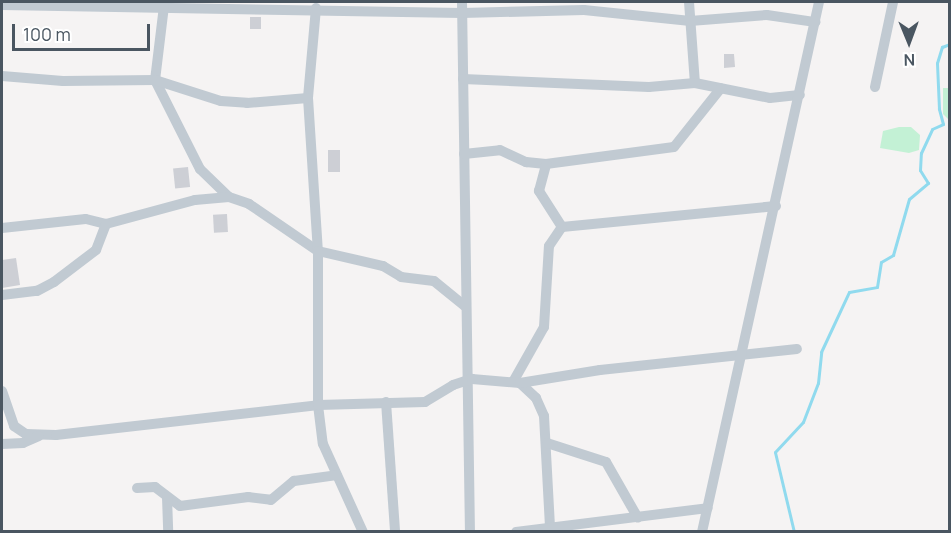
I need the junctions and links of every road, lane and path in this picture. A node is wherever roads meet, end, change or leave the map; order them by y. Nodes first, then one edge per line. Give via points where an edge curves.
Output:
1 (689, 2) edge
2 (819, 2) edge
3 (893, 2) edge
4 (86, 3) edge
5 (260, 4) edge
6 (2, 5) edge
7 (164, 6) junction
8 (462, 7) edge
9 (316, 8) junction
10 (690, 21) junction
11 (815, 22) junction
12 (2, 76) edge
13 (463, 79) junction
14 (155, 80) junction
15 (695, 82) junction
16 (875, 87) dead end
17 (721, 88) junction
18 (800, 95) junction
19 (308, 98) junction
20 (464, 154) junction
21 (546, 164) junction
22 (229, 197) junction
23 (776, 206) junction
24 (106, 224) junction
25 (562, 227) junction
26 (2, 228) edge
27 (318, 251) junction
28 (2, 296) edge
29 (466, 307) junction
30 (798, 349) dead end
31 (744, 355) junction
32 (467, 381) junction
33 (517, 383) junction
34 (2, 391) edge
35 (386, 402) junction
36 (318, 405) junction
37 (42, 435) junction
38 (547, 443) junction
39 (2, 444) edge
40 (337, 476) junction
41 (137, 488) dead end
42 (167, 497) junction
43 (708, 508) junction
44 (638, 518) junction
45 (550, 528) junction
46 (168, 531) edge
47 (363, 531) edge
48 (395, 531) edge
49 (470, 531) edge
50 (516, 531) edge
51 (702, 531) edge

1 - 10 street
2 - 11 street
3 - 16 street
4 - 6 street
4 - 7 street
5 - 7 street
5 - 9 street
7 - 14 street
8 - 9 street
8 - 10 street via 584,10
8 - 13 street
9 - 19 street
10 - 11 street via 767,15
10 - 15 street
11 - 18 street
12 - 14 street via 63,81
13 - 15 street via 649,87
13 - 20 street
14 - 19 street via 221,101
14 - 22 street via 200,169
15 - 17 street
17 - 18 street via 770,98
17 - 21 street via 674,147
18 - 23 street
19 - 27 street
20 - 21 street via 500,150 526,162
20 - 29 street
21 - 25 street via 539,191
22 - 24 street via 195,200
22 - 27 street via 249,204
23 - 25 street
23 - 31 street
24 - 26 street via 86,219
24 - 28 street via 96,250 54,282 37,291
25 - 33 street via 549,246 544,327
27 - 29 street via 383,266 401,277 434,281
27 - 36 street
29 - 32 street
30 - 31 street
31 - 33 street
31 - 43 street
32 - 33 street
32 - 35 street via 425,402
32 - 49 street
33 - 38 street via 536,398 544,416
34 - 37 street via 14,426 26,434
35 - 36 street
35 - 48 street
36 - 37 street
36 - 40 street via 323,444
37 - 39 street via 23,443
38 - 44 street via 606,462
38 - 45 street
40 - 42 street via 294,481 265,501 248,497 180,506
40 - 47 street
41 - 42 street via 155,487
42 - 46 street
43 - 44 street
43 - 51 street
44 - 45 street
45 - 50 street

